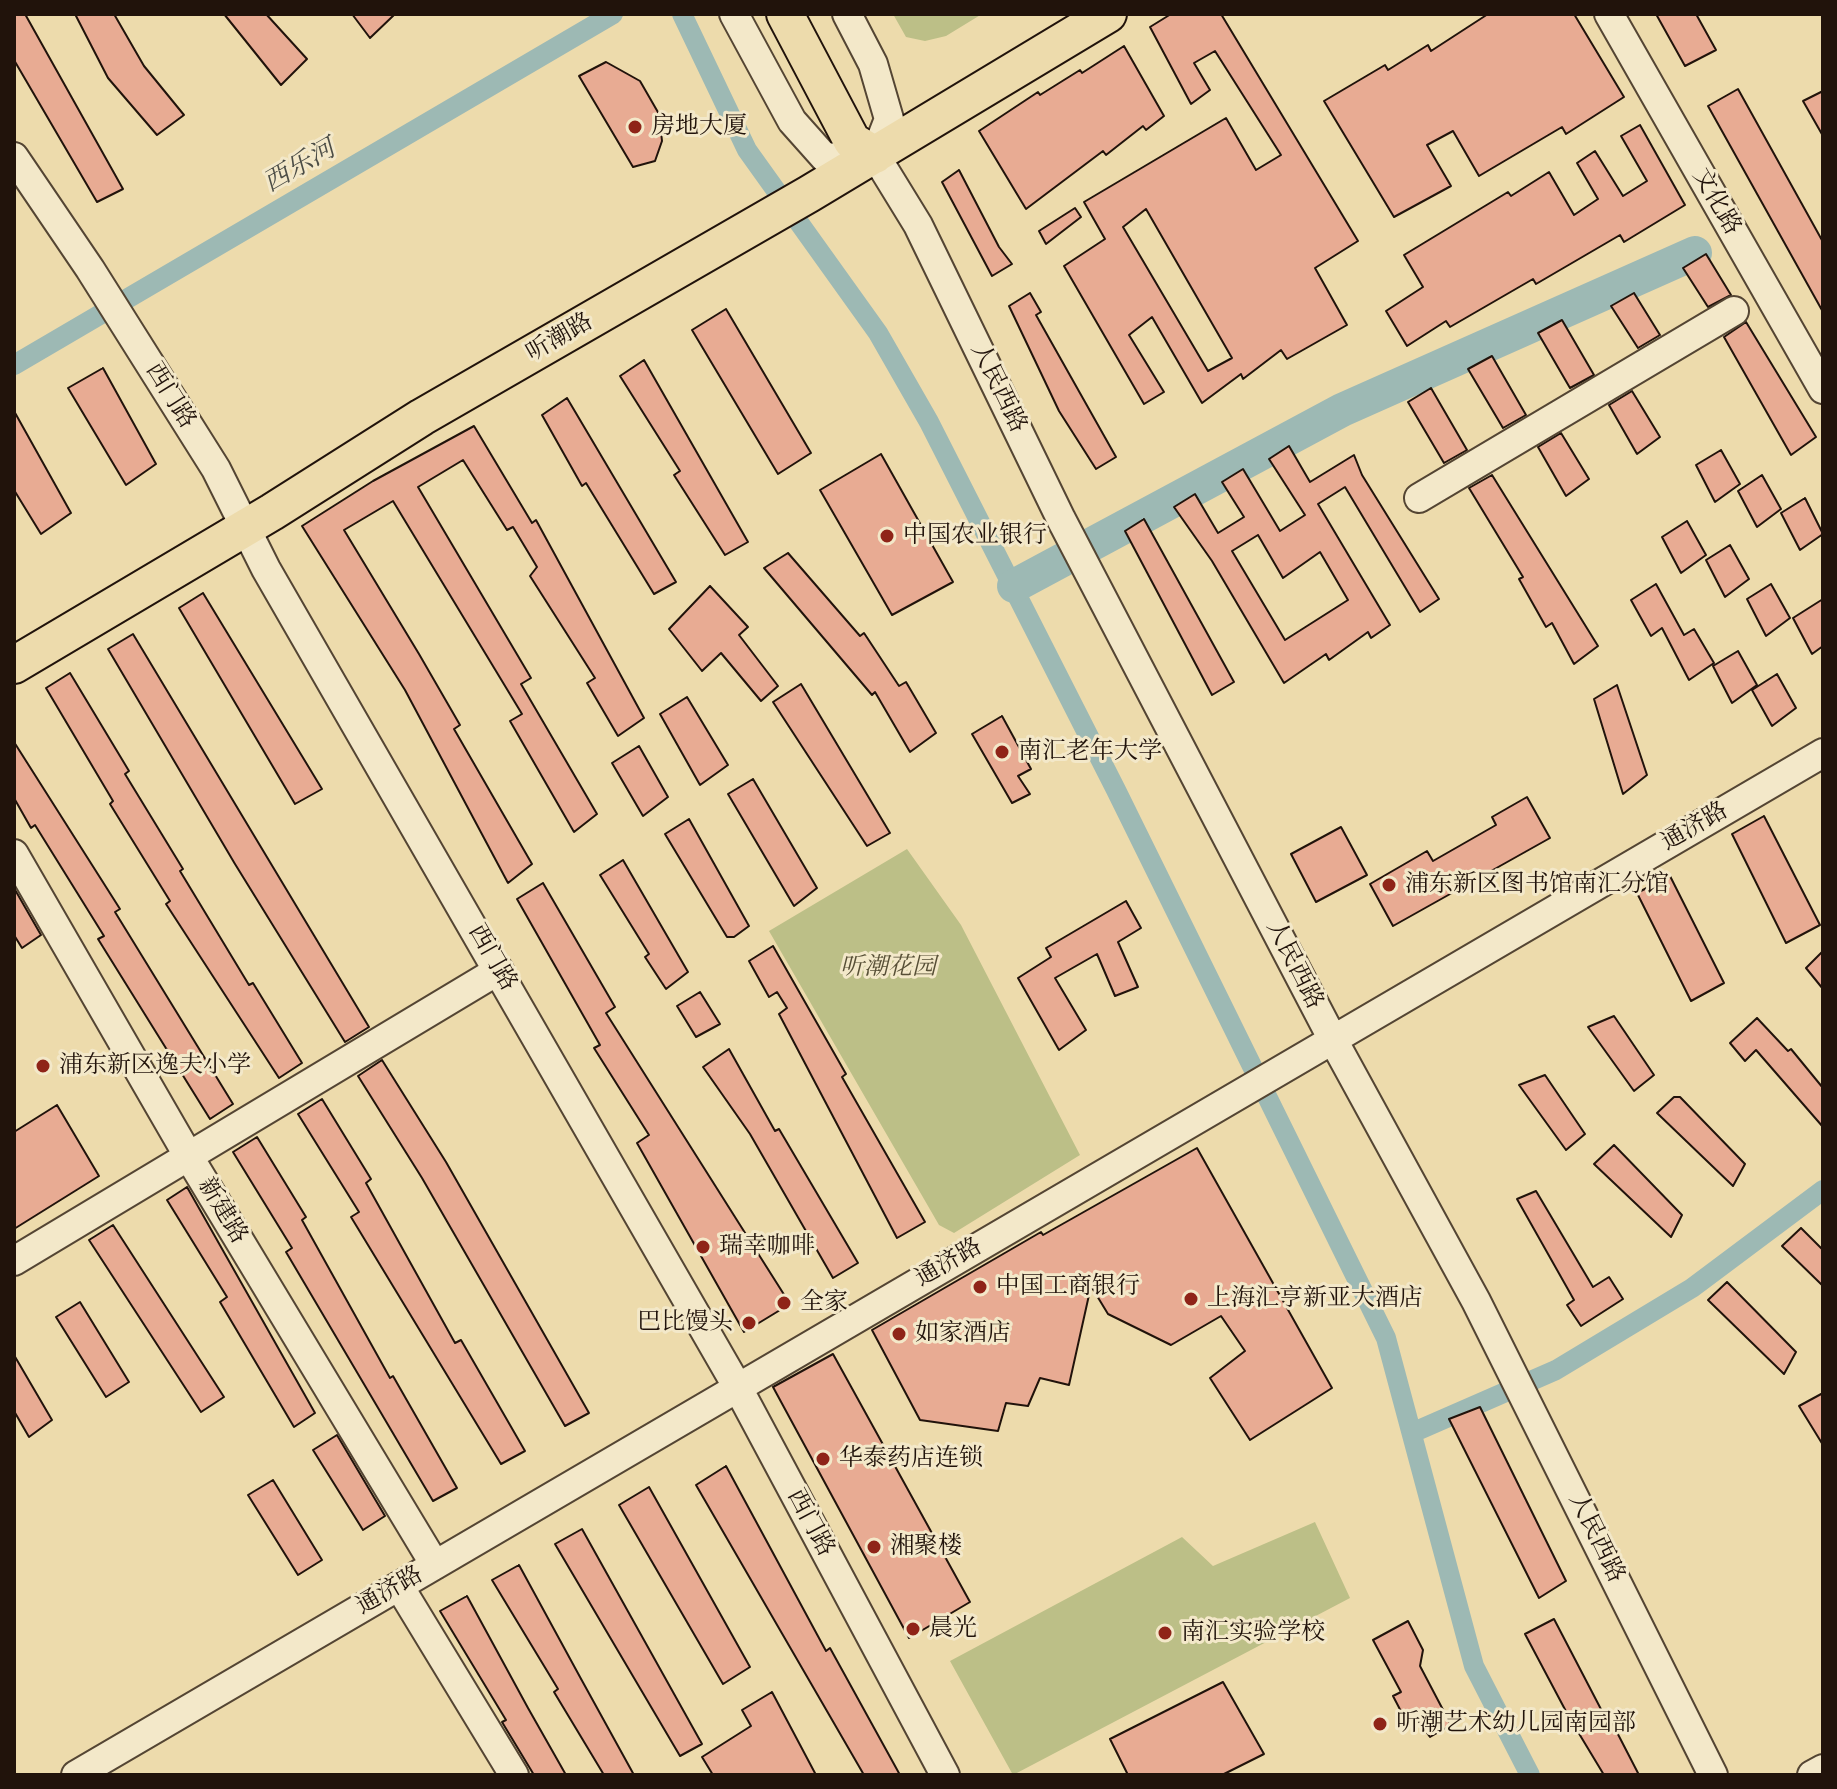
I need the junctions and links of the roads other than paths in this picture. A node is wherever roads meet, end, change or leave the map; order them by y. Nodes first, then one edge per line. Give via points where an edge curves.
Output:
1 (734, 14) edge
2 (785, 14) edge
3 (810, 14) edge
4 (847, 14) edge
5 (1065, 14) edge
6 (1108, 14) edge
7 (1609, 14) edge
8 (862, 140) junction
9 (14, 157) edge
10 (791, 191) junction
11 (1734, 311) dead end
12 (1823, 389) edge
13 (1419, 498) dead end
14 (239, 518) junction
15 (14, 638) edge
16 (14, 665) edge
17 (1823, 753) edge
18 (14, 854) edge
19 (499, 970) junction
20 (1332, 1038) junction
21 (189, 1157) junction
22 (14, 1261) edge
23 (738, 1388) junction
24 (435, 1565) junction
25 (399, 1586) junction
26 (1823, 1769) edge
27 (76, 1775) edge
28 (514, 1775) edge
29 (945, 1775) edge
30 (1713, 1775) edge
31 (1812, 1775) edge

1 - 8 street, 人民西路 via 792,121
2 - 8 main road, 人民西路
3 - 8 main road, 人民西路
4 - 8 street, 人民西路 via 873,64
5 - 8 main road, 听潮路
6 - 8 main road, 听潮路
7 - 12 street, 文化路
8 - 10 main road, 听潮路
8 - 10 main road, 听潮路
8 - 20 street, 人民西路 via 918,225 1062,520
9 - 14 street, 西门路 via 216,469
10 - 14 main road, 听潮路
11 - 13 street
14 - 15 main road, 听潮路
14 - 16 main road, 听潮路
14 - 19 street, 西门路
17 - 20 street, 通济路
18 - 21 street, 新建路
19 - 21 street
19 - 23 street, 西门路
20 - 23 street, 通济路
20 - 30 street, 人民西路 via 1488,1327
21 - 22 street
21 - 24 street, 新建路
23 - 24 street, 通济路
23 - 29 street, 西门路
24 - 25 street, 通济路
25 - 27 street, 通济路
25 - 28 street
26 - 31 street

